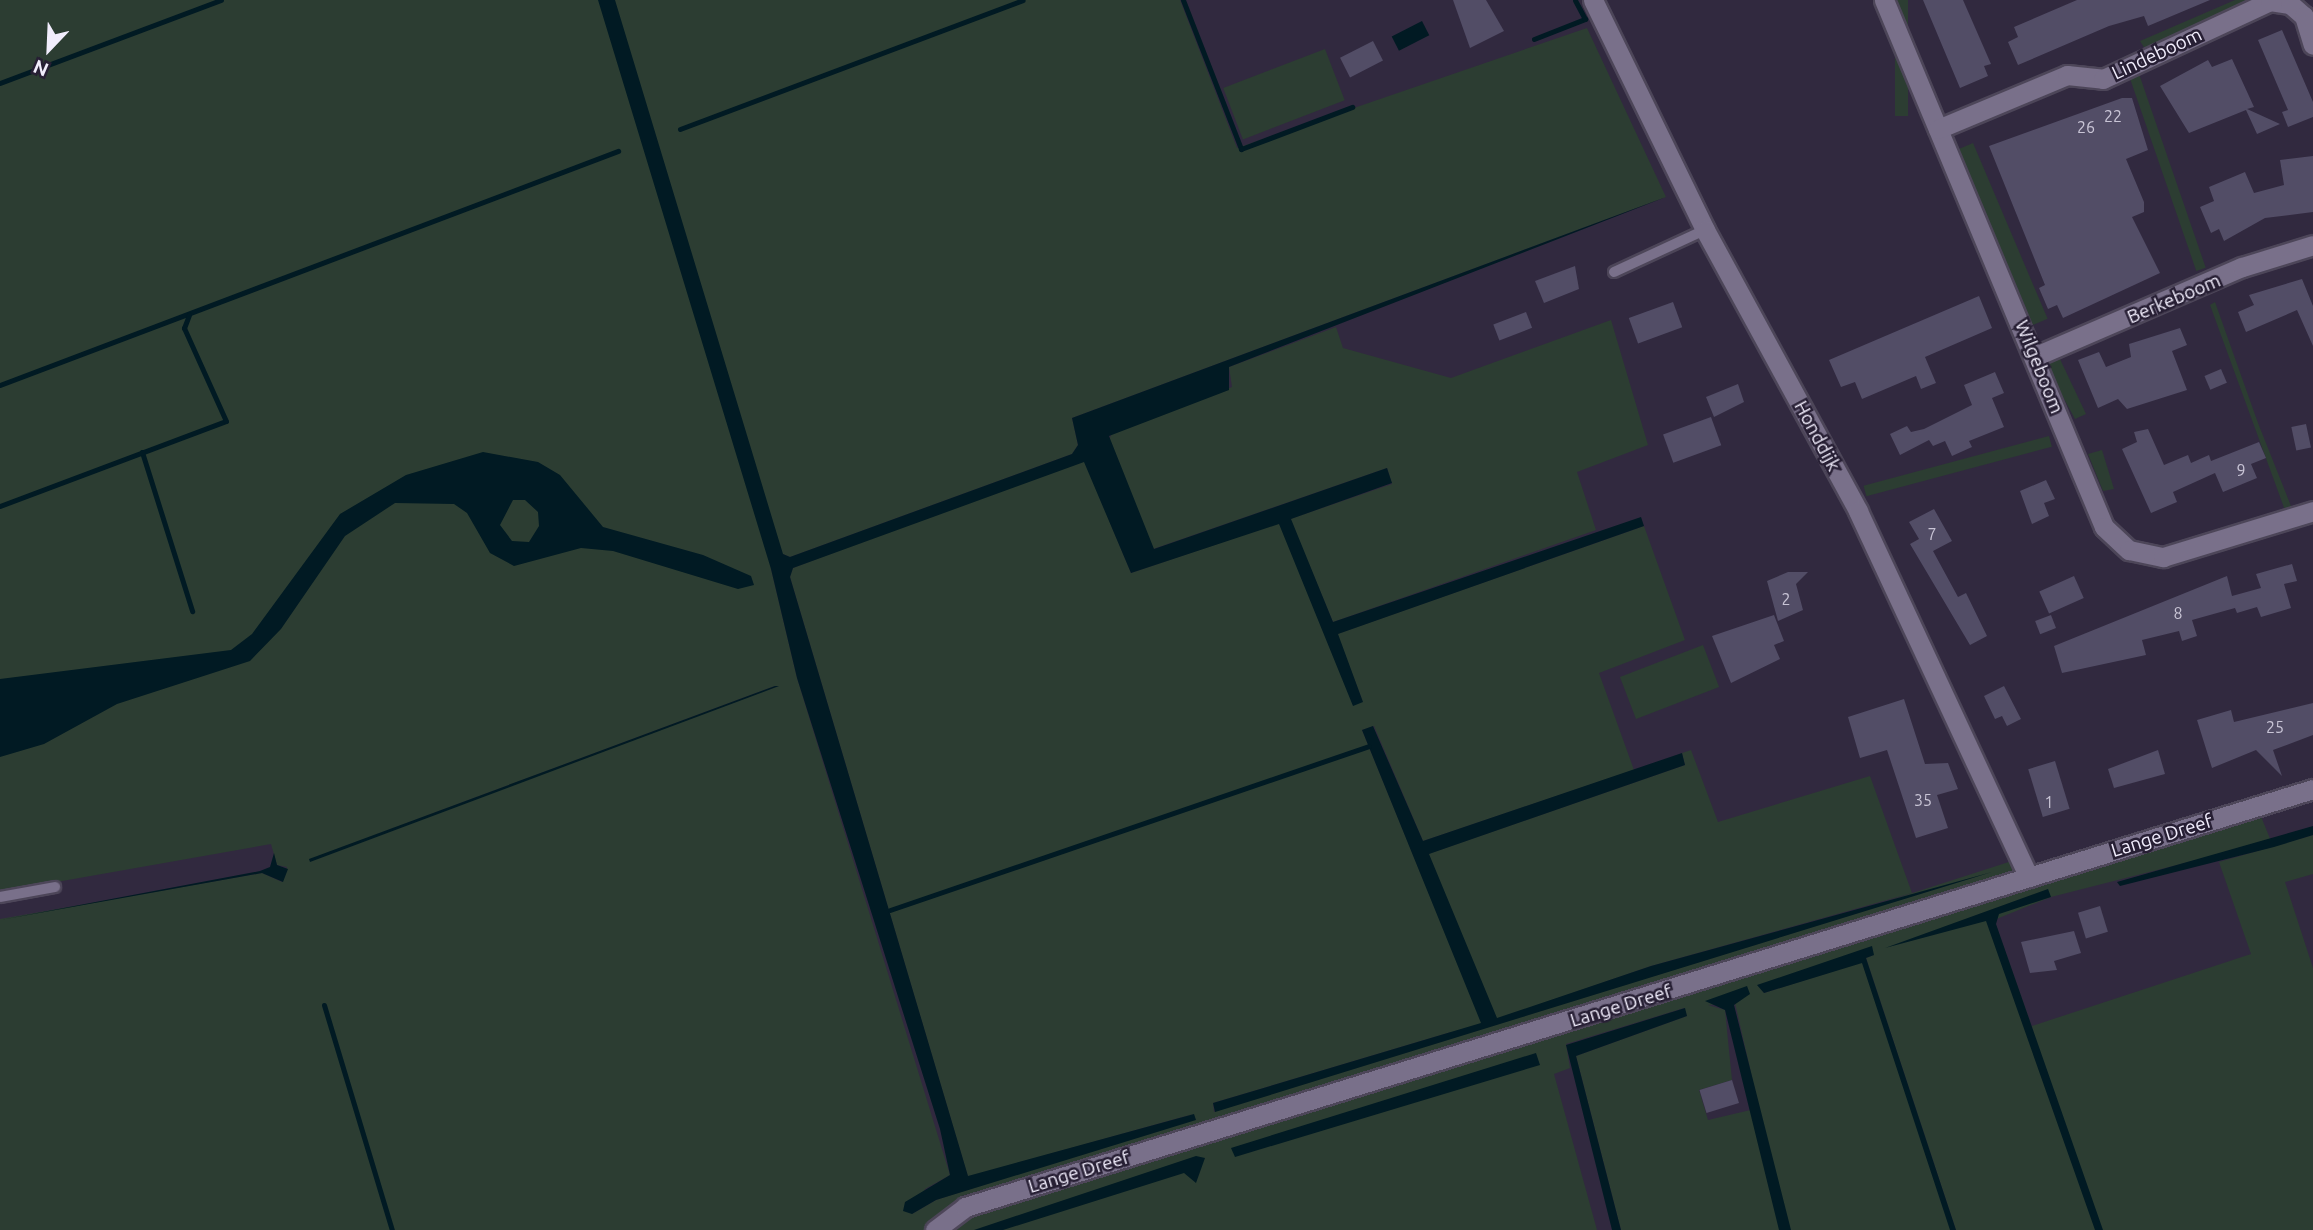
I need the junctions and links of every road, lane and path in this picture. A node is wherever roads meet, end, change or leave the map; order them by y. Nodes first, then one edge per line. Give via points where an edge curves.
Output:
1 (1593, 0) edge
2 (1884, 0) edge
3 (2313, 45) edge
4 (1938, 129) junction
5 (1705, 230) junction
6 (2313, 245) edge
7 (1614, 272) dead end
8 (2036, 356) junction
9 (2313, 511) edge
10 (2313, 789) edge
11 (2029, 877) junction
12 (55, 887) dead end
13 (0, 897) edge
14 (935, 1230) edge

1 - 5 street, Honddijk
2 - 4 street, Wilgeboom
3 - 4 street, Lindeboom via 2304,16 2290,4 2270,1 2103,79 2067,75
4 - 8 street, Wilgeboom
5 - 7 lane
5 - 11 street, Honddijk via 1858,512
6 - 8 street, Berkeboom via 2242,267
8 - 9 street, Wilgeboom via 2104,527 2129,550 2163,558
10 - 11 street, Lange Dreef
11 - 14 street, Lange Dreef via 965,1207
12 - 13 lane

